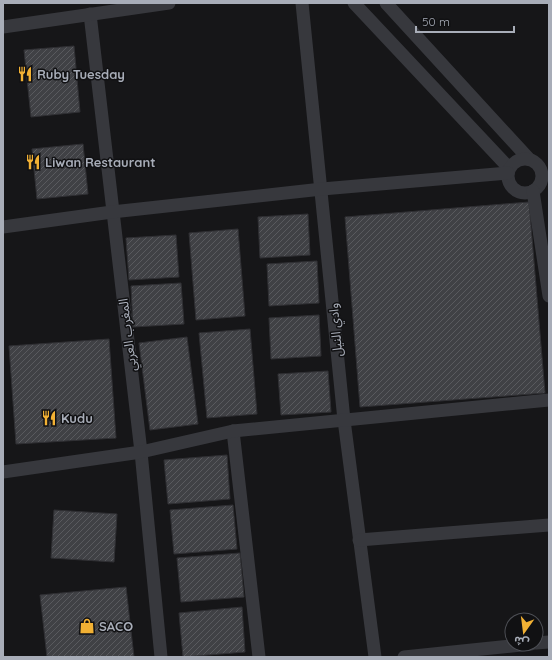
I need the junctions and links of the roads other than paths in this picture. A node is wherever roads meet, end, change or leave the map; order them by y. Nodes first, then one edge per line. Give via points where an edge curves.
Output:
1 (169, 3) edge
2 (302, 3) edge
3 (354, 3) edge
4 (386, 3) edge
5 (90, 14) junction
6 (3, 27) edge
7 (530, 159) junction
8 (508, 170) junction
9 (545, 171) edge
10 (322, 189) junction
11 (533, 191) junction
12 (112, 212) junction
13 (3, 227) edge
14 (549, 296) edge
15 (549, 400) edge
16 (344, 420) junction
17 (234, 431) junction
18 (141, 452) junction
19 (3, 472) edge
20 (549, 525) edge
21 (360, 540) junction
22 (504, 647) edge
23 (160, 657) edge
24 (259, 657) edge
25 (375, 657) edge
26 (404, 657) edge

1 - 5 street
2 - 10 street, وادي النيل
3 - 8 street
4 - 7 street
5 - 6 street
5 - 12 street, المغرب العربي
7 - 8 street via 518,160
7 - 9 street
8 - 10 street
8 - 11 street via 508,179 513,188 523,193
9 - 11 street via 541,183
10 - 12 street
10 - 16 street, وادي النيل
11 - 14 street
12 - 13 street
12 - 18 street, المغرب العربي
15 - 16 street
16 - 17 street
16 - 21 street, وادي النيل
17 - 18 street
17 - 24 street
18 - 19 street
18 - 23 street, المغرب العربي
20 - 21 street
21 - 25 street, وادي النيل
22 - 26 street

